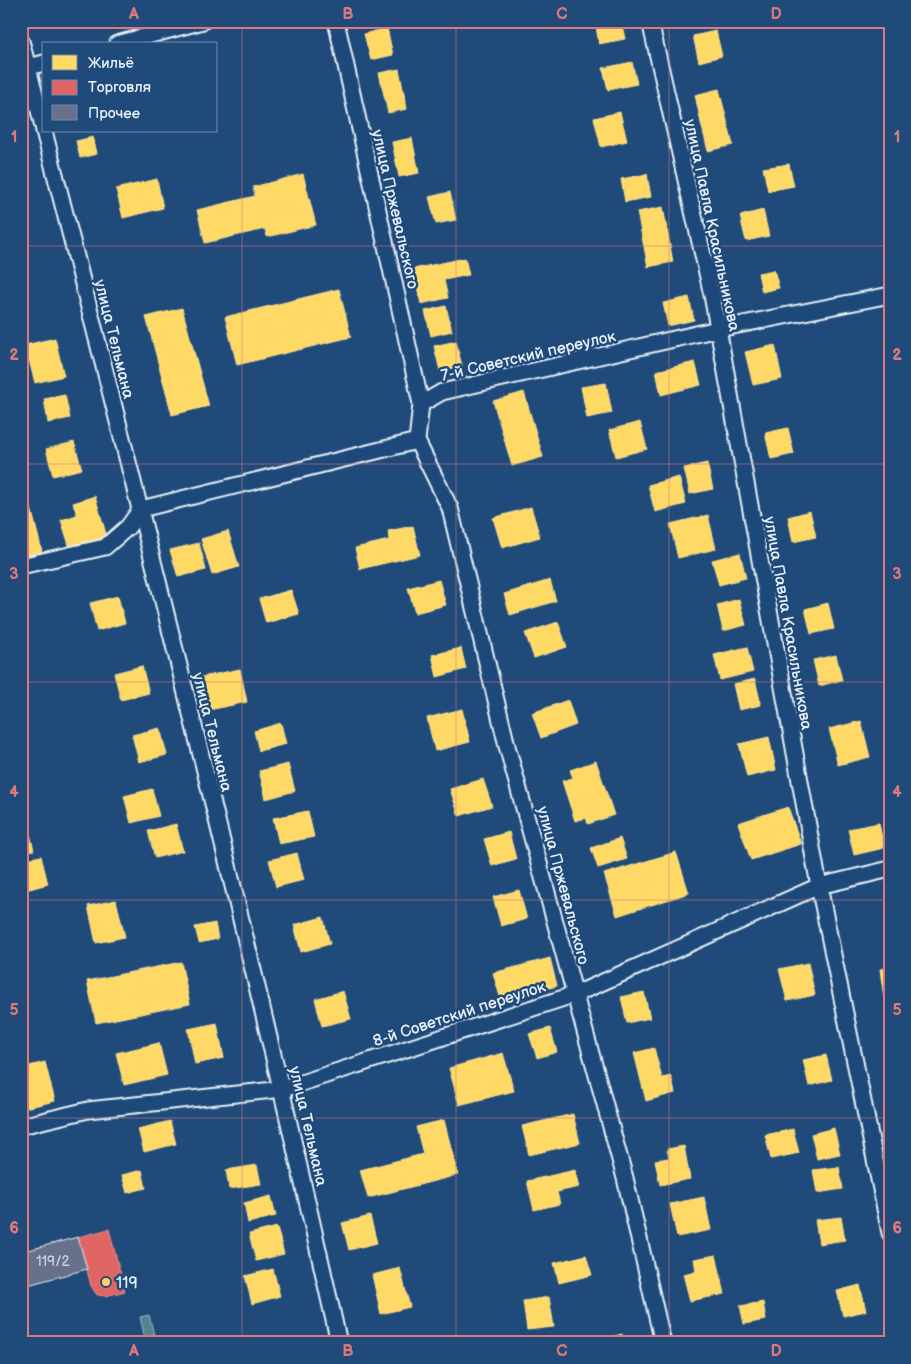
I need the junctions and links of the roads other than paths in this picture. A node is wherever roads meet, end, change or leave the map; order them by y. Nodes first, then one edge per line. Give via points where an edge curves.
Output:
1 (203, 21) edge
2 (336, 21) edge
3 (650, 21) edge
4 (21, 41) edge
5 (124, 42) edge
6 (42, 64) edge
7 (24, 68) edge
8 (42, 124) edge
9 (45, 132) edge
10 (890, 295) edge
11 (718, 329) junction
12 (421, 404) junction
13 (417, 441) junction
14 (141, 510) junction
15 (21, 566) edge
16 (890, 869) edge
17 (819, 886) junction
18 (576, 994) junction
19 (283, 1089) junction
20 (21, 1126) edge
21 (890, 1232) edge
22 (339, 1343) edge
23 (663, 1343) edge

1 - 5 street
2 - 12 street, улица Пржевальского
3 - 11 street, улица Павла Красильникова
4 - 7 street, улица Тельмана
6 - 7 street
7 - 8 street, улица Тельмана
9 - 14 street, улица Тельмана
10 - 11 street, 7-й Советский переулок
11 - 12 street, 7-й Советский переулок via 442,392
11 - 17 street, улица Павла Красильникова
12 - 13 street
13 - 14 street
13 - 18 street, улица Пржевальского via 450,508 507,746
14 - 15 street via 128,527 105,547
14 - 19 street, улица Тельмана
16 - 17 street, 8-й Советский переулок
17 - 18 street, 8-й Советский переулок
17 - 21 street, улица Павла Красильникова
18 - 19 street, 8-й Советский переулок
18 - 23 street, улица Пржевальского via 625,1178
19 - 20 street, 8-й Советский переулок via 88,1110
19 - 22 street, улица Тельмана

